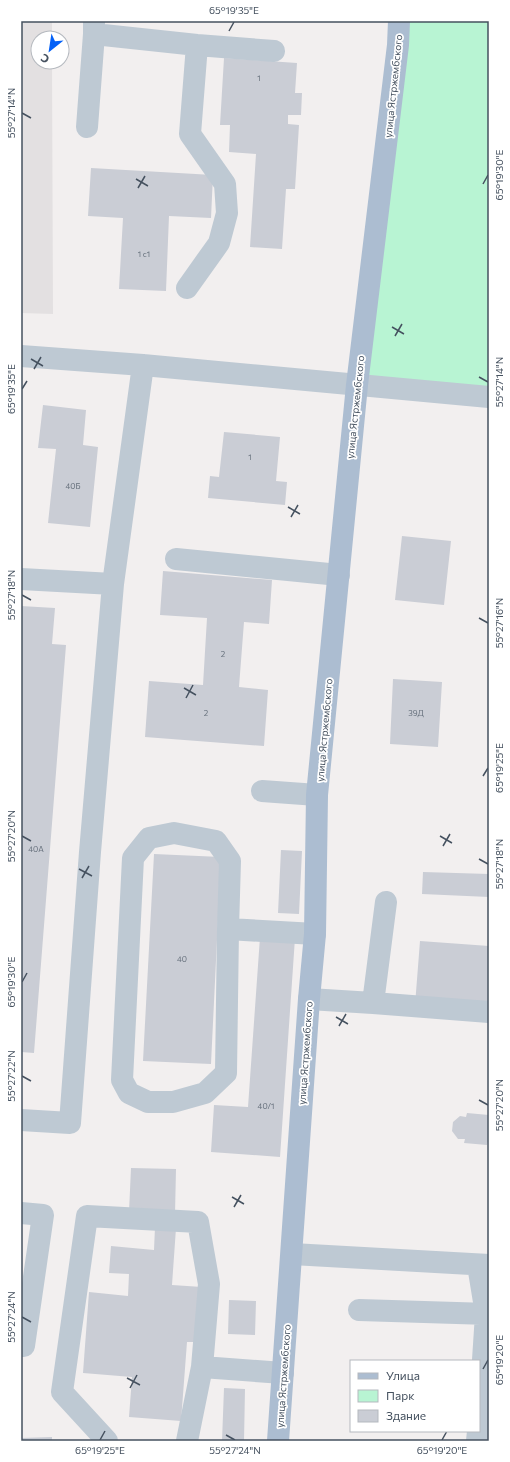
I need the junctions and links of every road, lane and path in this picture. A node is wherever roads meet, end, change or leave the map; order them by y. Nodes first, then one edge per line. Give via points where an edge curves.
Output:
1 (400, 21) edge
2 (94, 28) edge
3 (197, 45) junction
4 (274, 51) dead end
5 (88, 127) dead end
6 (187, 288) dead end
7 (21, 356) edge
8 (143, 365) junction
9 (357, 385) junction
10 (489, 397) edge
11 (176, 559) dead end
12 (339, 575) junction
13 (21, 579) edge
14 (114, 584) junction
15 (262, 791) dead end
16 (317, 795) junction
17 (386, 902) dead end
18 (228, 929) junction
19 (315, 934) junction
20 (309, 999) junction
21 (373, 1003) junction
22 (489, 1012) edge
23 (21, 1120) edge
24 (21, 1213) edge
25 (292, 1254) junction
26 (484, 1265) edge
27 (359, 1310) dead end
28 (488, 1314) edge
29 (21, 1346) edge
30 (202, 1368) junction
31 (483, 1368) edge
32 (283, 1373) junction
33 (480, 1403) edge
34 (107, 1441) edge
35 (187, 1441) edge
36 (278, 1441) edge

1 - 9 main road, улица Ястржембского
2 - 3 lane
2 - 5 lane
3 - 4 lane
3 - 6 lane via 190,134 225,184 227,212 219,243
7 - 8 lane
8 - 9 lane
8 - 14 lane
9 - 10 lane
9 - 12 main road, улица Ястржембского
11 - 12 lane
12 - 16 main road, улица Ястржембского
13 - 14 lane
14 - 23 lane via 90,852 70,1124
15 - 16 lane
16 - 19 main road, улица Ястржембского
17 - 21 lane
18 - 18 lane via 230,861 216,841 174,833 149,838 133,858 122,1080 129,1093 148,1102 173,1102 205,1093 226,1073
18 - 19 lane
19 - 20 main road, улица Ястржембского
20 - 21 lane
20 - 25 main road, улица Ястржембского
21 - 22 lane
24 - 29 lane via 43,1215 24,1346
25 - 26 lane
25 - 32 main road, улица Ястржембского
26 - 28 lane
27 - 28 lane
28 - 31 lane
30 - 32 lane
30 - 34 lane via 209,1284 198,1222 88,1216 62,1392
30 - 35 lane
31 - 33 lane
32 - 36 main road, улица Ястржембского

